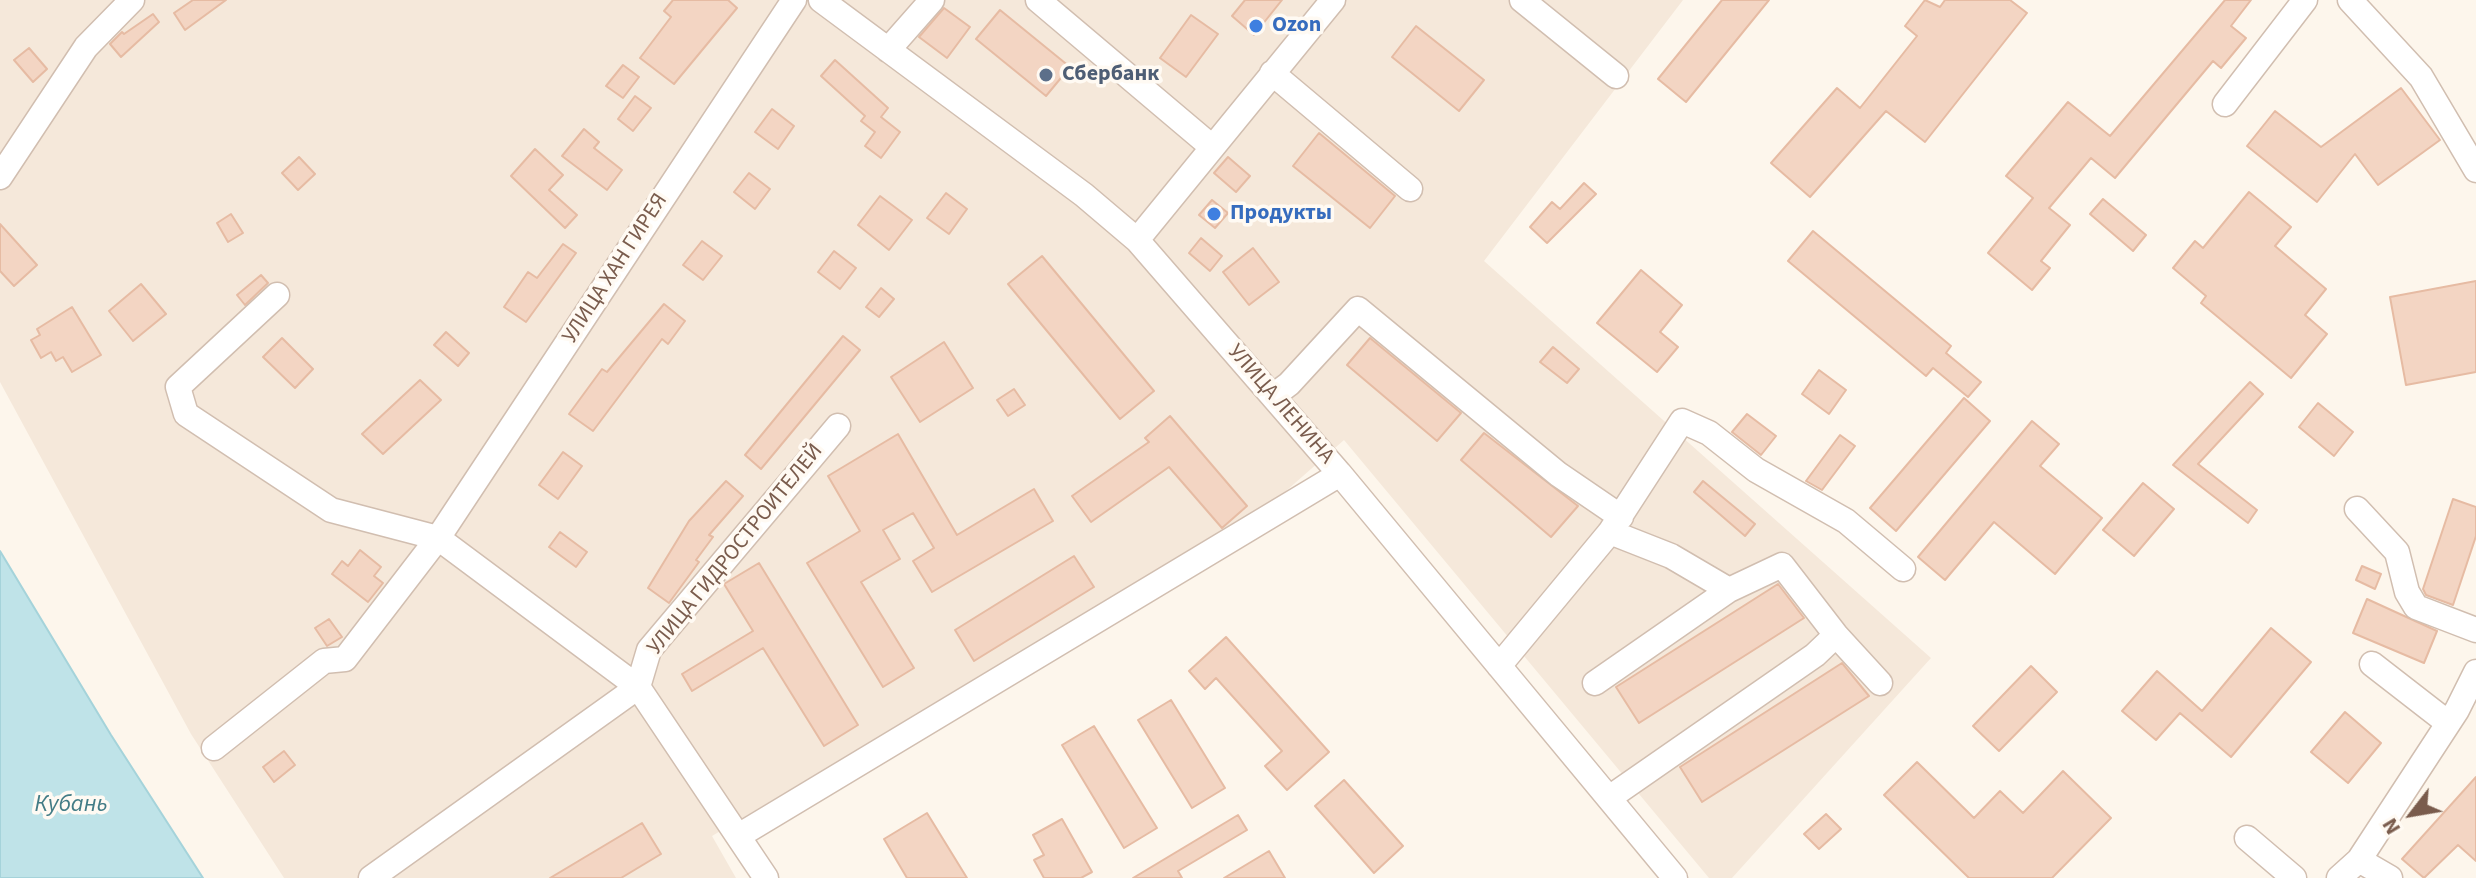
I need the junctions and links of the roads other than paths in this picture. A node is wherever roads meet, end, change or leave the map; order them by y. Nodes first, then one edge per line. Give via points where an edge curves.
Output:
1 (132, 0) edge
2 (794, 0) edge
3 (821, 0) edge
4 (932, 0) edge
5 (1038, 0) edge
6 (1333, 0) edge
7 (1522, 0) edge
8 (2305, 0) edge
9 (2350, 0) edge
10 (888, 50) junction
11 (1272, 73) junction
12 (1616, 76) dead end
13 (2225, 104) dead end
14 (1212, 147) junction
15 (2476, 170) edge
16 (0, 177) edge
17 (1410, 189) dead end
18 (1137, 240) junction
19 (277, 295) dead end
20 (1273, 396) junction
21 (838, 426) dead end
22 (1340, 474) junction
23 (2357, 509) dead end
24 (1615, 524) junction
25 (438, 538) junction
26 (1903, 569) dead end
27 (1729, 590) junction
28 (2476, 630) edge
29 (1836, 635) junction
30 (2372, 664) dead end
31 (1499, 666) junction
32 (2476, 672) edge
33 (1595, 683) dead end
34 (1880, 683) dead end
35 (638, 687) junction
36 (2460, 719) edge
37 (214, 748) dead end
38 (1609, 798) junction
39 (740, 835) junction
40 (2247, 838) dead end
41 (2359, 860) junction
42 (371, 878) edge
43 (766, 878) edge
44 (1675, 878) edge
45 (2294, 878) edge
46 (2339, 878) edge
47 (2390, 878) edge

1 - 16 street via 86,47
2 - 25 street, УЛИЦА ХАН ГИРЕЯ
3 - 10 street, УЛИЦА ЛЕНИНА
4 - 10 street
5 - 14 street
6 - 11 street
7 - 12 street
8 - 13 street
9 - 15 street via 2421,77
10 - 18 street, УЛИЦА ЛЕНИНА
11 - 14 street
11 - 17 street
14 - 18 street
18 - 20 street, УЛИЦА ЛЕНИНА
19 - 25 street via 178,387 186,414 331,510
20 - 22 street, УЛИЦА ЛЕНИНА
20 - 24 street via 1358,309
21 - 35 street, УЛИЦА ГИДРОСТРОИТЕЛЕЙ via 649,650
22 - 31 street, УЛИЦА ЛЕНИНА
22 - 39 street
23 - 28 street via 2397,552 2416,607
24 - 26 street via 1682,421 1846,521
24 - 27 street
24 - 31 street
25 - 35 street
25 - 37 street, УЛИЦА ХАН ГИРЕЯ via 345,659 324,661
27 - 29 street via 1782,565
27 - 33 street
29 - 34 street
29 - 38 street
30 - 36 street
31 - 38 street, УЛИЦА ЛЕНИНА
32 - 36 street
35 - 39 street
35 - 42 street
36 - 41 street
38 - 44 street, УЛИЦА ЛЕНИНА
39 - 43 street
40 - 45 street
41 - 46 street
41 - 47 street

